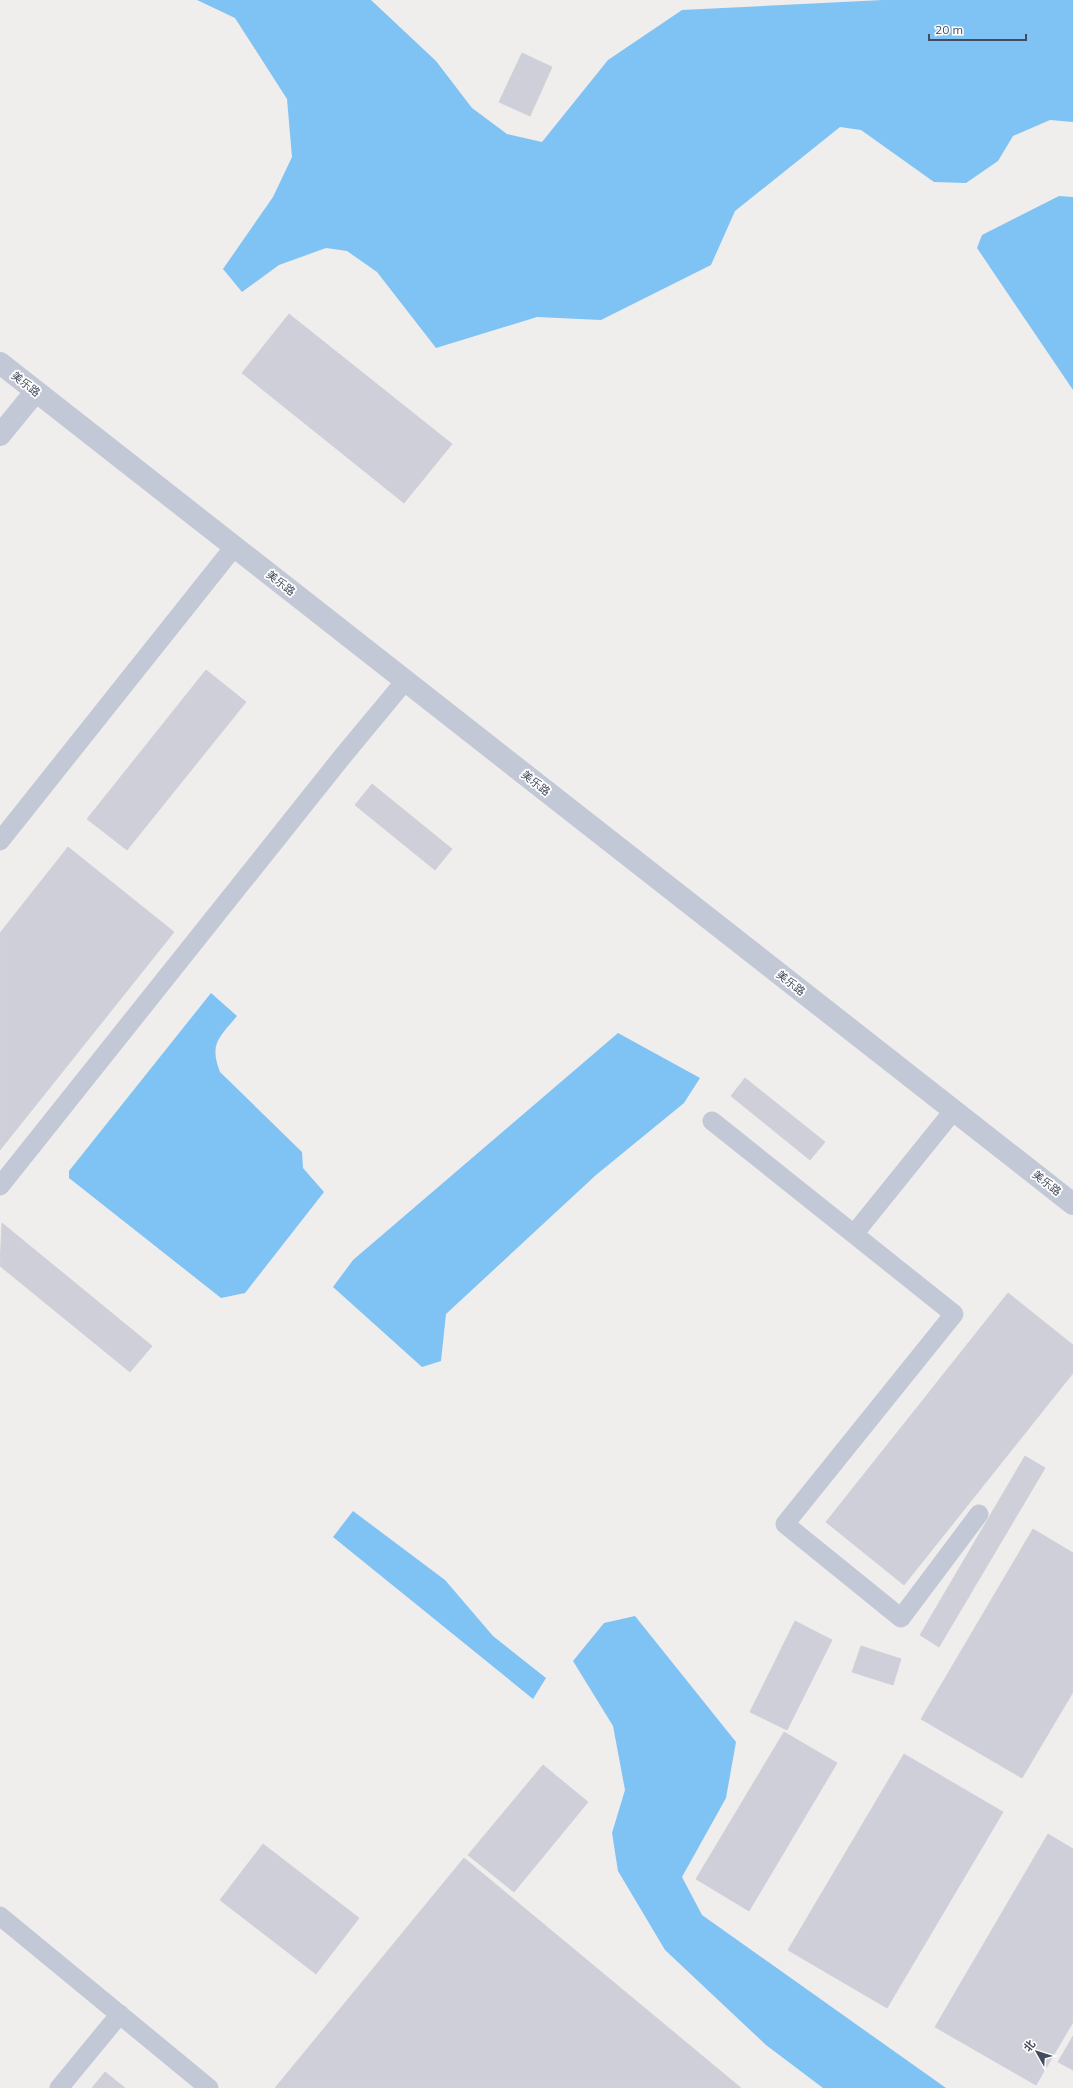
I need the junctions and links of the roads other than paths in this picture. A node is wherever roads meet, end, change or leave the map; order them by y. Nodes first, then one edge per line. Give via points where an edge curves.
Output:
1 (0, 363) edge
2 (36, 391) junction
3 (0, 434) edge
4 (234, 546) junction
5 (405, 681) junction
6 (0, 841) edge
7 (954, 1110) junction
8 (712, 1121) dead end
9 (0, 1186) edge
10 (1073, 1204) edge
11 (854, 1234) junction
12 (979, 1514) dead end
13 (0, 1916) edge
14 (120, 2014) junction
15 (59, 2088) edge
16 (209, 2088) edge

1 - 2 street, 美乐路
2 - 3 street
2 - 4 street, 美乐路
4 - 5 street, 美乐路
4 - 6 lane
5 - 7 street, 美乐路
5 - 9 lane
7 - 10 street, 美乐路
7 - 11 lane
8 - 11 lane
11 - 12 lane via 954,1314 785,1524 901,1618
13 - 14 lane
14 - 15 lane
14 - 16 lane

